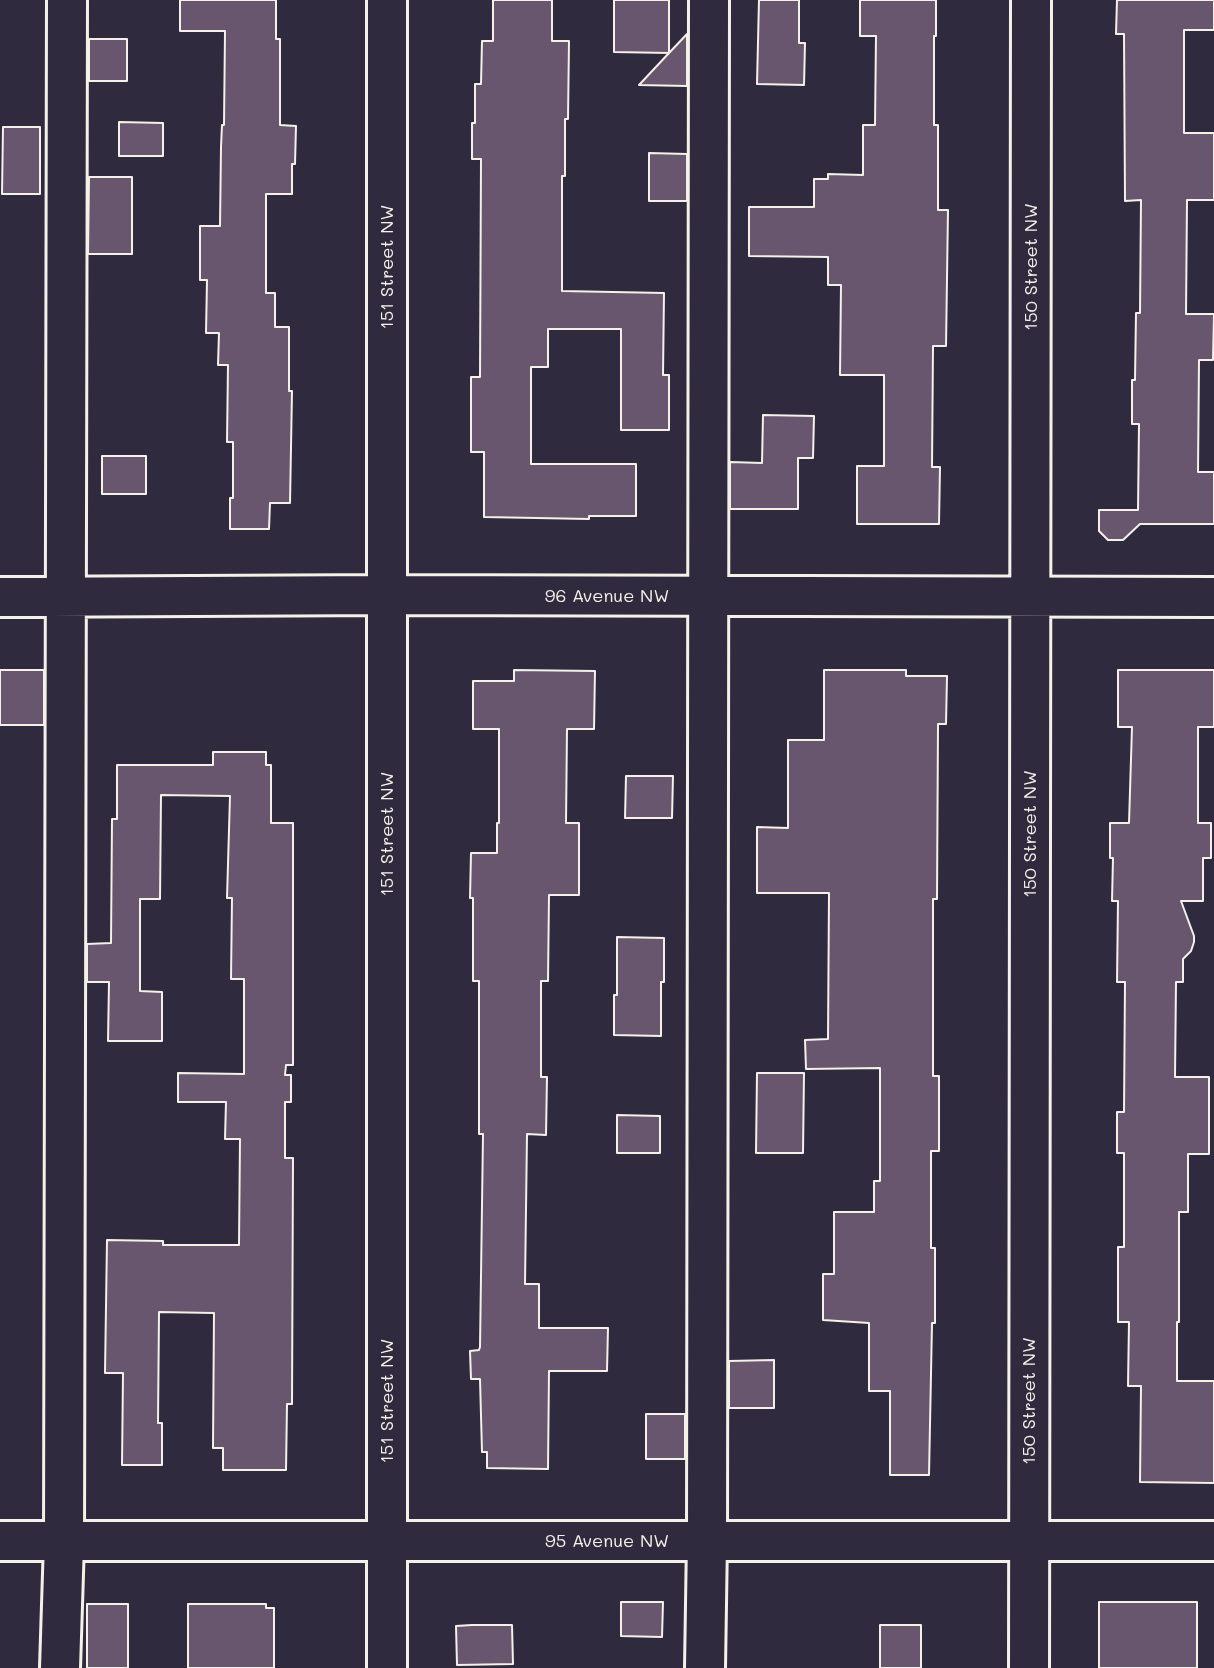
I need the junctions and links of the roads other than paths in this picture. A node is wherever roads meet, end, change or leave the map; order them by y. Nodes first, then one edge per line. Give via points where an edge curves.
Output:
1 (67, 0) edge
2 (387, 0) edge
3 (709, 0) edge
4 (1031, 0) edge
5 (387, 595) junction
6 (709, 596) junction
7 (1030, 596) junction
8 (0, 597) edge
9 (65, 597) junction
10 (1214, 597) edge
11 (707, 1540) junction
12 (0, 1541) edge
13 (387, 1541) junction
14 (1029, 1541) junction
15 (1214, 1541) edge
16 (64, 1542) junction
17 (61, 1668) edge
18 (387, 1668) edge
19 (705, 1668) edge
20 (1029, 1668) edge

1 - 9 street
2 - 5 street, 151 Street NW
3 - 6 street
4 - 7 street, 150 Street NW
5 - 6 street, 96 Avenue NW
5 - 9 street, 96 Avenue NW
5 - 13 street, 151 Street NW
6 - 7 street, 96 Avenue NW
6 - 11 street
7 - 10 street, 96 Avenue NW
7 - 14 street, 150 Street NW
8 - 9 street, 96 Avenue NW
9 - 16 street
11 - 13 street, 95 Avenue NW
11 - 14 street, 95 Avenue NW
11 - 19 street
12 - 16 street, 95 Avenue NW
13 - 16 street, 95 Avenue NW
13 - 18 street, 151 Street NW
14 - 15 street, 95 Avenue NW
14 - 20 street, 150 Street NW
16 - 17 street

